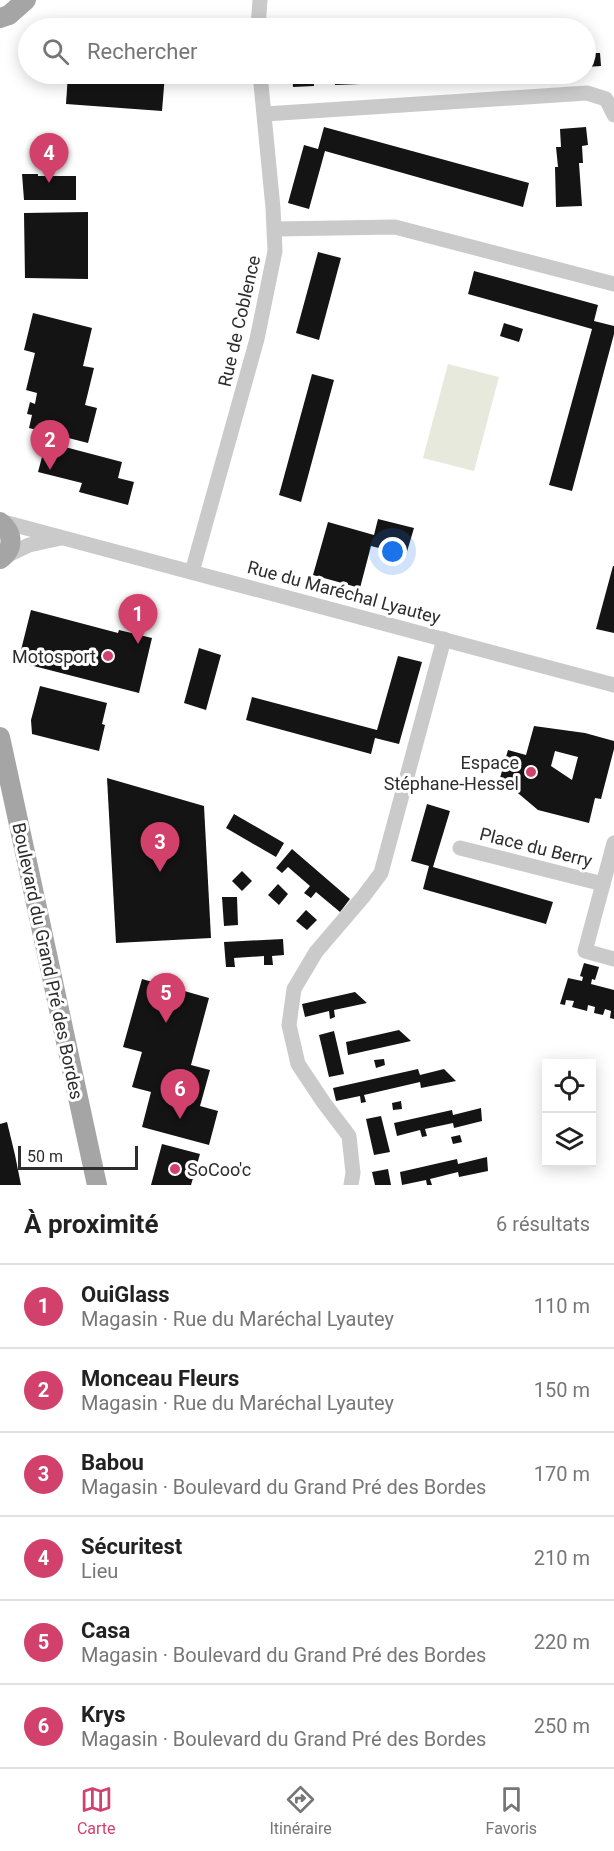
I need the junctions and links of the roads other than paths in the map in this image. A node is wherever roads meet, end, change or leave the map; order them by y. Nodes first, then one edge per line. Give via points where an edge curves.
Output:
1 (26, 0) edge
2 (260, 0) edge
3 (0, 18) edge
4 (259, 18) edge
5 (260, 84) edge
6 (265, 114) junction
7 (614, 115) edge
8 (275, 229) junction
9 (614, 284) edge
10 (0, 521) edge
11 (64, 538) junction
12 (2, 558) edge
13 (192, 572) junction
14 (444, 639) junction
15 (614, 685) edge
16 (0, 737) edge
17 (614, 843) edge
18 (460, 848) dead end
19 (603, 884) junction
20 (614, 958) edge
21 (97, 1185) edge
22 (351, 1185) edge

1 - 3 main road
2 - 4 street
5 - 6 street, Rue de Coblence
6 - 7 street via 587,93 606,99
6 - 8 street, Rue de Coblence
8 - 9 street via 395,227
8 - 13 street, Rue de Coblence via 275,251 257,339
10 - 11 street, Rue du Maréchal Lyautey
10 - 12 main road via 11,538 8,552
11 - 12 street, Rue du Maréchal Lyautey via 29,545
11 - 13 street, Rue du Maréchal Lyautey
13 - 14 street, Rue du Maréchal Lyautey
14 - 15 street, Rue du Maréchal Lyautey
14 - 22 street via 381,873 316,952 294,989 289,1025 297,1064 349,1136
16 - 21 main road, Boulevard du Grand Pré des Bordes
17 - 19 street
18 - 19 street, Place du Berry
19 - 20 street via 585,951

